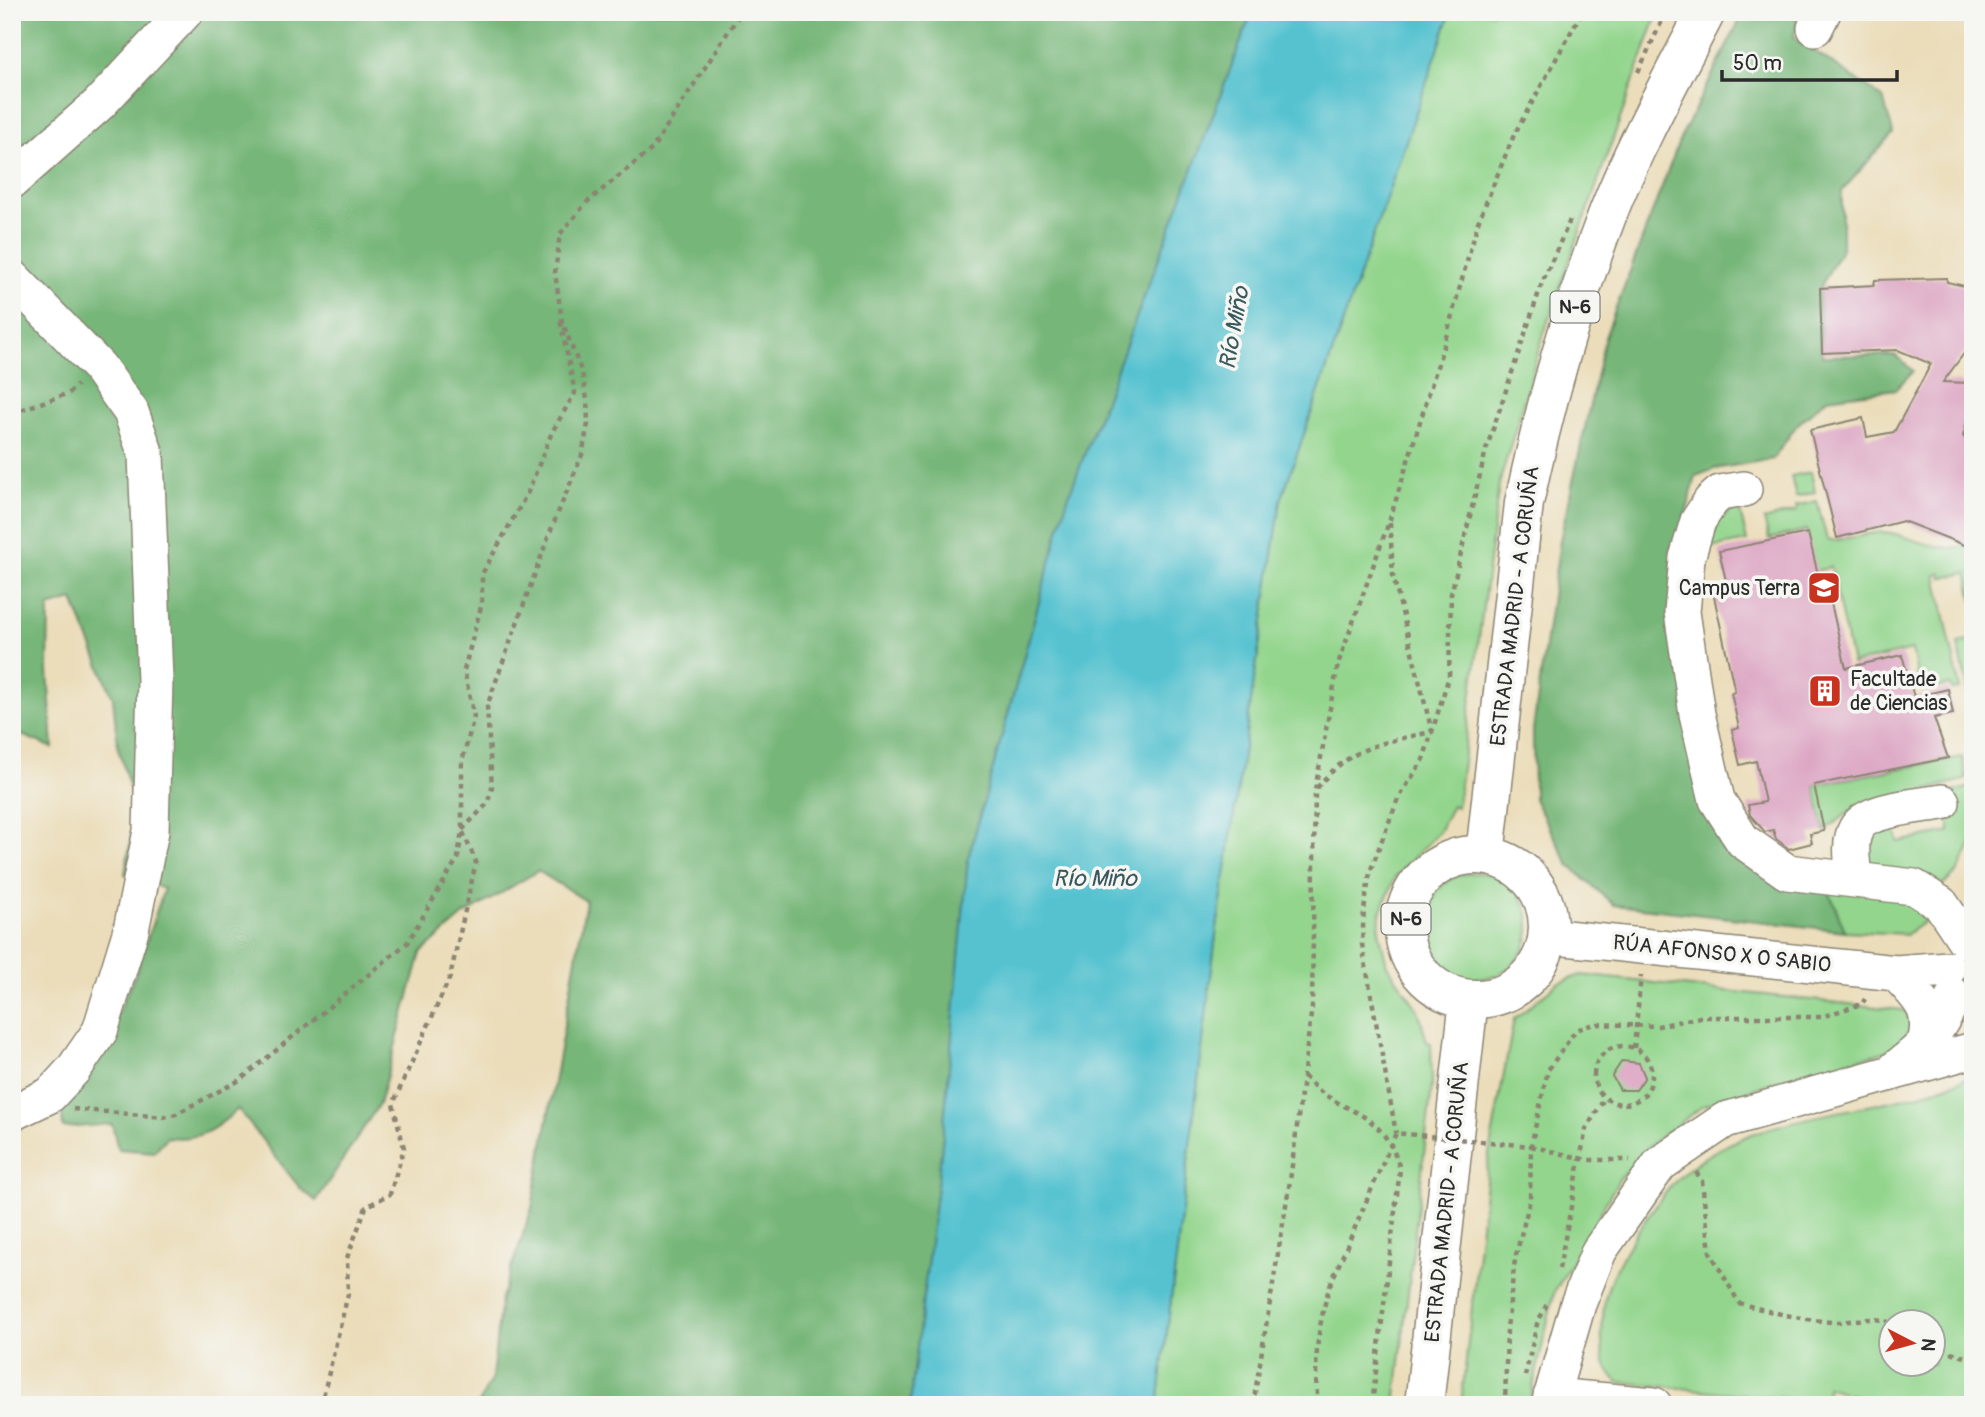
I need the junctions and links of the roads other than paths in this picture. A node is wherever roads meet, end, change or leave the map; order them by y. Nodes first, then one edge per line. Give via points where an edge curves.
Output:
1 (185, 12) edge
2 (1706, 12) edge
3 (12, 181) edge
4 (12, 277) edge
5 (1744, 489) dead end
6 (1942, 802) dead end
7 (1485, 855) junction
8 (1854, 878) junction
9 (1547, 936) junction
10 (1963, 970) edge
11 (1896, 972) junction
12 (1469, 999) junction
13 (1924, 1048) junction
14 (1973, 1050) edge
15 (1884, 1077) junction
16 (17, 1117) edge
17 (1550, 1400) edge
18 (1424, 1405) edge
19 (1654, 1405) edge

1 - 3 street via 99,104
2 - 7 highway, ESTRADA MADRID - A CORUÑA / N-6 via 1609,212 1577,298 1536,446 1524,503
4 - 16 street via 99,367 131,412 146,455 155,680 151,831 131,930 100,1031 50,1095
5 - 8 street via 1720,493 1698,521 1687,558 1683,598 1697,713 1717,800 1743,841 1787,872
6 - 8 street via 1869,816 1856,830
7 - 9 highway, N-6 via 1520,869 1533,883 1544,905
7 - 12 highway, N-6 via 1445,862 1428,874 1415,890 1404,929 1408,950 1424,976 1449,993
8 - 10 street via 1914,887 1941,904
9 - 11 street, RÚA AFONSO X O SABIO
9 - 12 highway via 1543,954 1521,983 1505,993
10 - 11 street, RÚA AFONSO X O SABIO
10 - 13 street via 1943,1019
11 - 13 street via 1928,1013 1930,1027
12 - 18 highway, ESTRADA MADRID - A CORUÑA
13 - 15 street
14 - 15 street
15 - 17 street via 1725,1120 1660,1164 1600,1251 1578,1304
17 - 19 street

